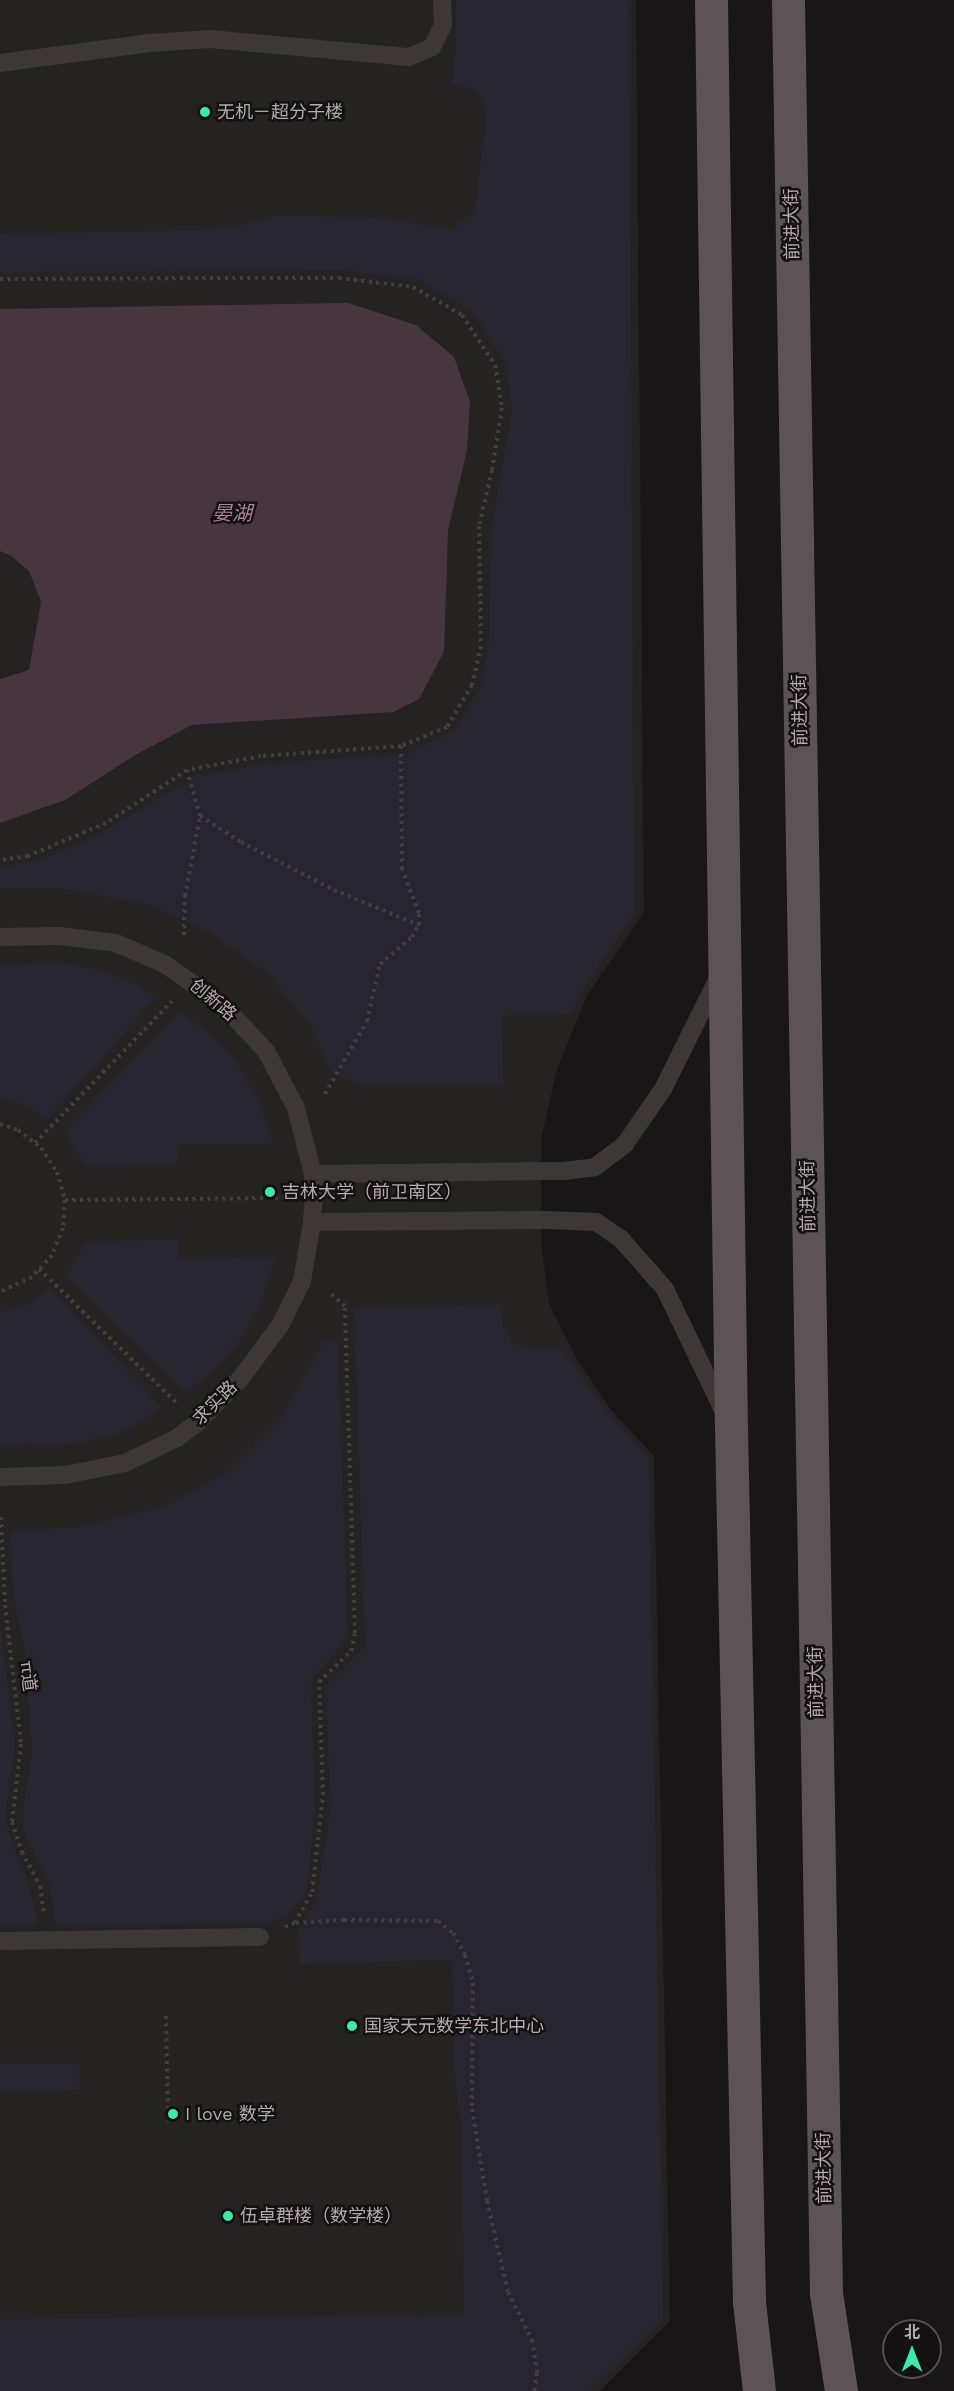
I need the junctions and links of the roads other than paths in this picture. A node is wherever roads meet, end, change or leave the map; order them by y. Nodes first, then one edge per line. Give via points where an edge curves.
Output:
1 (442, 0) edge
2 (711, 0) edge
3 (788, 0) edge
4 (0, 63) edge
5 (0, 937) edge
6 (725, 964) junction
7 (313, 1174) junction
8 (314, 1197) joint
9 (312, 1222) junction
10 (731, 1427) junction
11 (0, 1477) edge
12 (260, 1937) road end
13 (0, 1941) edge
14 (759, 2391) edge
15 (841, 2391) edge

1 - 4 lane via 443,25 432,47 409,57 210,39
2 - 6 main road
3 - 15 main road, 前进大街 via 826,2293
5 - 7 lane, 创新路 via 60,936 116,943 192,980 224,1005 267,1051 296,1108
6 - 7 lane via 663,1089 626,1144 595,1167 564,1171
6 - 10 main road
7 - 8 lane, 创新路
8 - 9 lane, 求实路
9 - 10 lane via 596,1222 620,1238 664,1289
9 - 11 lane, 求实路 via 302,1281 281,1324 241,1378 197,1423 177,1438 125,1463 65,1476
10 - 14 main road via 750,2302
12 - 13 lane

